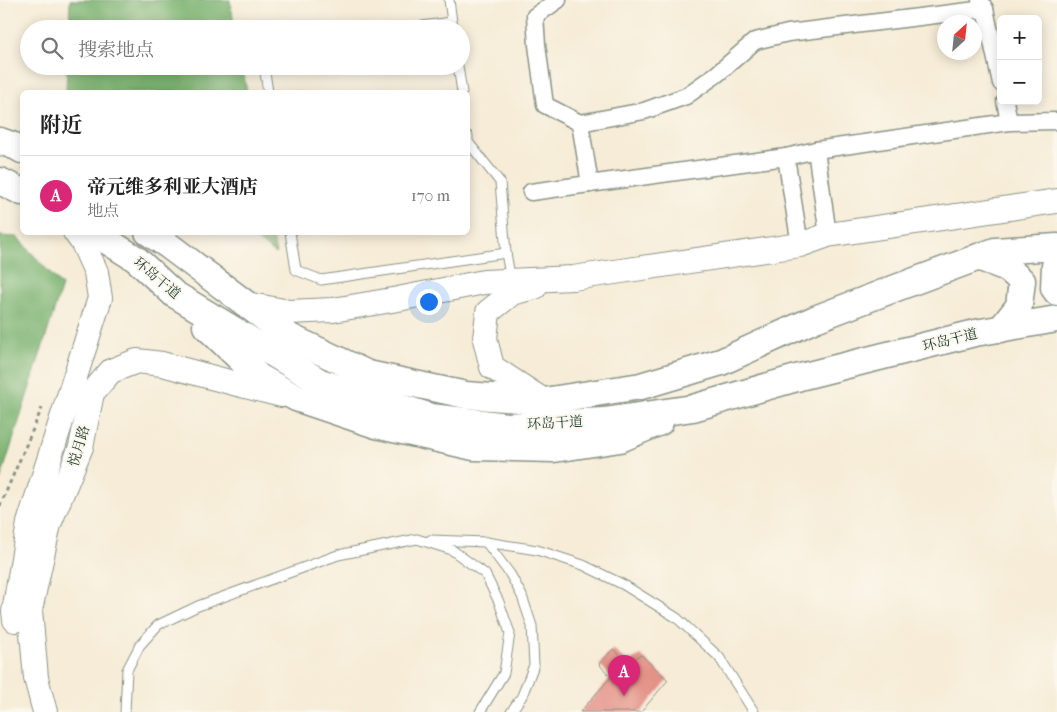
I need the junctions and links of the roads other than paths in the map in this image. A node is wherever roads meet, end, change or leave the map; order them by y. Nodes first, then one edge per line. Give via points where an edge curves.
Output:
1 (449, 0) edge
2 (558, 0) edge
3 (982, 5) edge
4 (452, 20) edge
5 (997, 66) edge
6 (265, 75) edge
7 (459, 75) edge
8 (268, 90) edge
9 (462, 90) edge
10 (1006, 105) edge
11 (1057, 121) edge
12 (580, 122) junction
13 (1009, 122) junction
14 (0, 141) edge
15 (470, 144) edge
16 (20, 149) edge
17 (816, 150) junction
18 (786, 157) junction
19 (0, 181) edge
20 (590, 184) junction
21 (20, 191) edge
22 (531, 192) dead end
23 (1057, 201) edge
24 (828, 234) junction
25 (77, 235) edge
26 (98, 235) edge
27 (152, 235) edge
28 (290, 235) edge
29 (800, 245) junction
30 (1057, 247) edge
31 (506, 253) junction
32 (978, 257) junction
33 (1057, 264) edge
34 (573, 278) junction
35 (511, 281) junction
36 (1057, 292) edge
37 (174, 294) junction
38 (246, 304) junction
39 (1057, 319) edge
40 (1001, 329) junction
41 (296, 398) junction
42 (544, 401) junction
43 (693, 408) junction
44 (417, 540) junction
45 (486, 542) junction
46 (28, 712) edge
47 (45, 712) edge
48 (125, 712) edge
49 (480, 712) edge
50 (511, 712) edge
51 (754, 712) edge

1 - 4 lane
2 - 12 street via 535,16 545,104
3 - 5 street
3 - 12 street via 788,33 755,42 686,96 644,111
6 - 8 lane
7 - 9 lane
10 - 13 street
11 - 13 street
12 - 20 street
13 - 17 street
14 - 16 main road
15 - 31 lane via 500,182
17 - 18 street
17 - 24 street
18 - 20 street
18 - 29 street
19 - 21 main road
20 - 22 street
23 - 24 main road
24 - 29 main road
25 - 46 main road, 悦月路 via 96,272 100,298 29,523 14,612
26 - 37 main road, 环岛干道 via 136,259
27 - 38 main road, 环岛干道
28 - 31 lane via 296,270 321,280
29 - 34 main road
30 - 32 main road, 环岛干道 via 995,251
31 - 35 lane
32 - 40 main road via 1007,268 1022,281 1019,306
32 - 42 main road, 环岛干道 via 815,319 722,362 640,386
33 - 36 main road via 1054,288
34 - 35 main road
34 - 42 main road via 512,293 488,312 485,339 492,367
35 - 38 main road via 484,282 333,310 289,312
37 - 41 main road via 259,377
37 - 43 main road, 环岛干道 via 320,382 431,417 507,426 604,421
38 - 42 main road, 环岛干道 via 290,337 368,374 466,395
39 - 40 main road, 环岛干道
40 - 43 main road, 环岛干道 via 800,377
41 - 43 main road via 376,425 474,447 554,449 620,439
41 - 47 main road, 悦月路 via 162,364 137,361 111,371 92,393 81,447 49,524 30,610 36,678
44 - 45 lane
44 - 48 lane via 338,555 198,606 158,625 140,645 127,670
44 - 49 lane via 452,550 485,574 499,602 510,633 504,674
45 - 50 lane via 510,574 532,626 534,665 522,696
45 - 51 lane via 537,550 584,565 677,618 719,657

